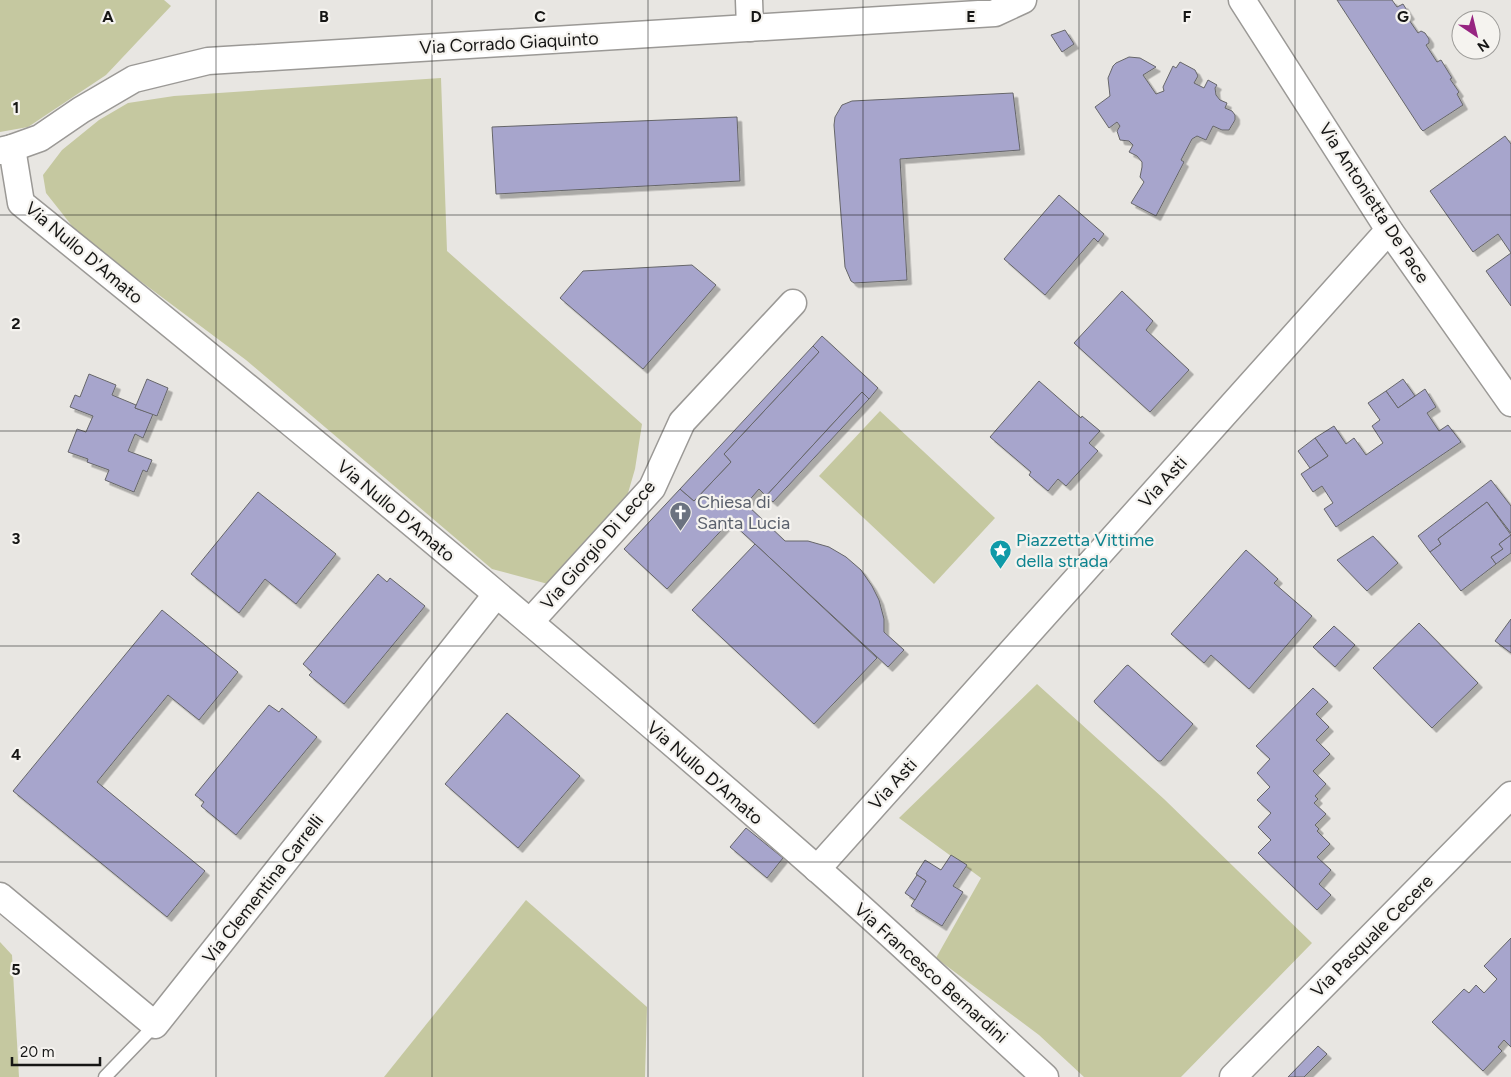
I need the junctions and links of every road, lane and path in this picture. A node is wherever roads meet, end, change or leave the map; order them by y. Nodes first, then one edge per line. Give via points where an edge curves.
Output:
1 (749, 0) edge
2 (1024, 0) edge
3 (1242, 0) edge
4 (750, 28) junction
5 (6, 149) edge
6 (1389, 230) junction
7 (792, 303) dead end
8 (1511, 402) edge
9 (496, 595) junction
10 (530, 622) junction
11 (1511, 796) edge
12 (817, 869) junction
13 (2, 899) edge
14 (155, 1025) junction
15 (106, 1077) edge
16 (1045, 1077) edge
17 (1233, 1077) edge

1 - 4 street
2 - 4 street, Via Corrado Giaquinto via 995,13
3 - 6 street, Via Antonietta De Pace
4 - 5 street, Via Corrado Giaquinto via 208,61 134,79 40,138
5 - 9 street, Via Nullo D'Amato via 21,203 226,368
6 - 8 street, Via Antonietta De Pace
6 - 12 street, Via Asti
7 - 10 street, Via Giorgio Di Lecce via 682,422 652,488
9 - 10 street, Via Nullo D'Amato
9 - 14 street, Via Clementina Carrelli
10 - 12 street, Via Nullo D'Amato
11 - 17 street, Via Pasquale Cecere
12 - 16 street, Via Francesco Bernardini
13 - 14 street
14 - 15 lane

